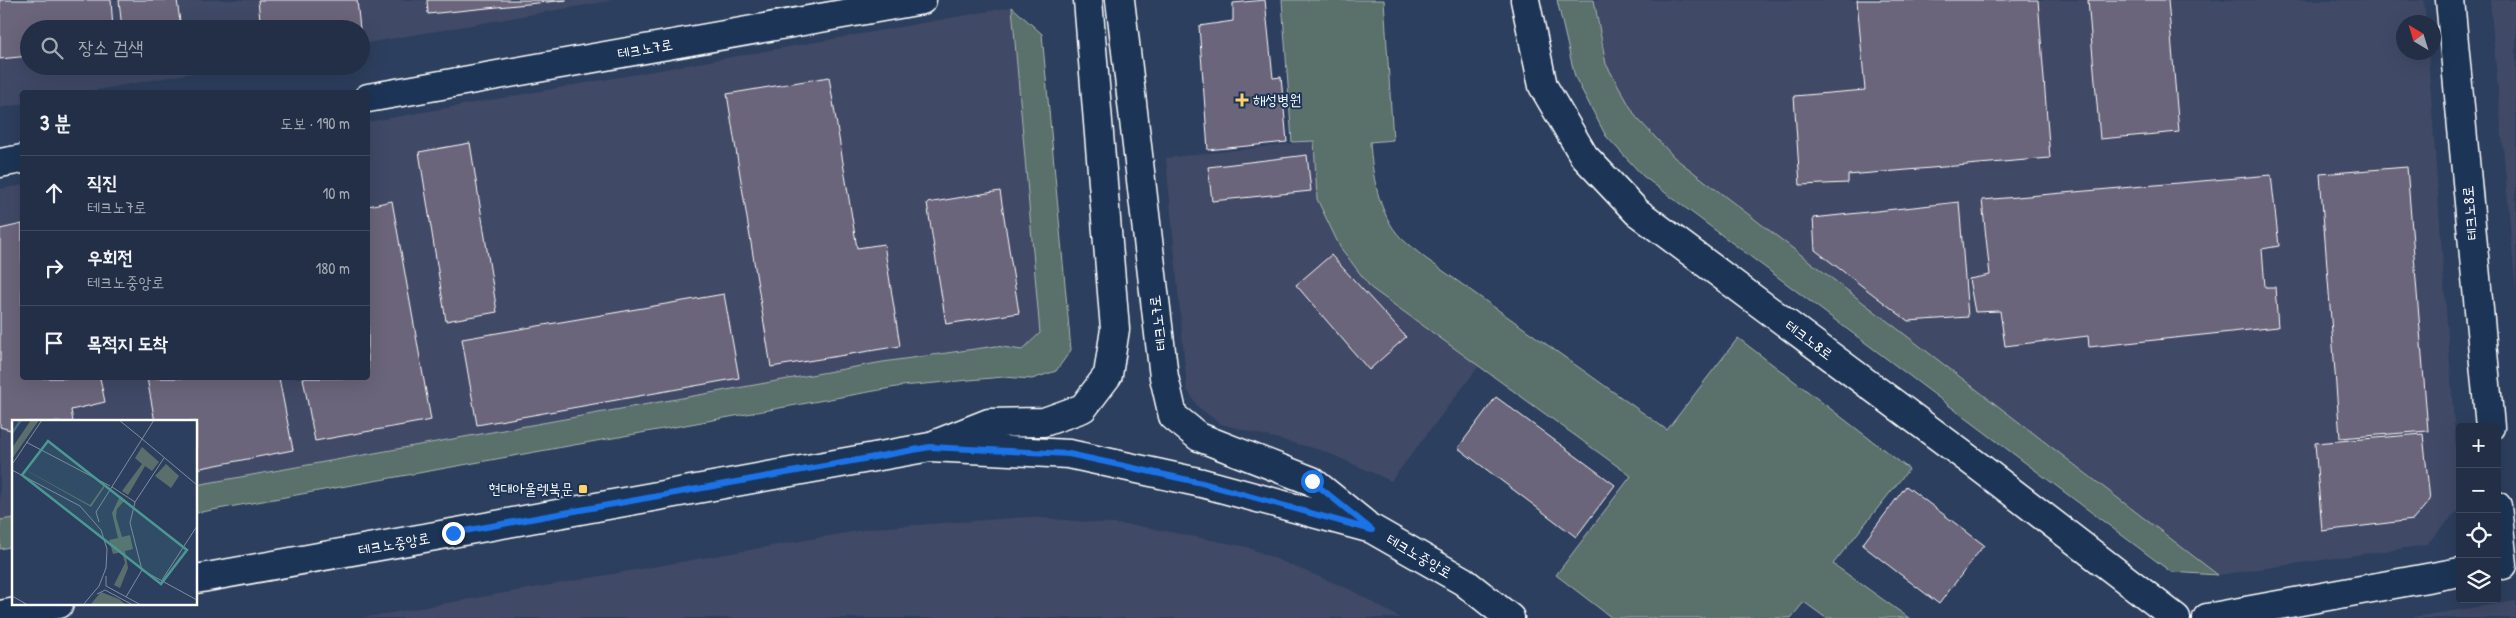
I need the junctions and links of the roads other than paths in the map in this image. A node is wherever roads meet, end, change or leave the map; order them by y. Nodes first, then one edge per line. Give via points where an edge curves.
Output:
1 (922, 0) edge
2 (1088, 0) edge
3 (1120, 0) edge
4 (1525, 0) edge
5 (2450, 0) edge
6 (370, 98) edge
7 (20, 159) edge
8 (0, 163) edge
9 (2490, 423) edge
10 (930, 447) junction
11 (2498, 513) edge
12 (1372, 530) junction
13 (2505, 564) edge
14 (2456, 573) edge
15 (198, 580) edge
16 (48, 606) edge
17 (0, 615) edge
18 (1510, 618) edge
19 (2176, 618) edge
20 (2207, 618) edge

1 - 6 main road, 테크노7로
2 - 10 main road via 1115,329 1108,375 1083,408 1044,422 989,423
3 - 12 main road, 테크노7로 via 1163,367 1172,416 1200,437 1312,481
4 - 19 main road, 테크노8로 via 1543,86 1584,156 1637,212
5 - 9 main road, 테크노8로
7 - 8 main road
10 - 12 main road, 테크노중앙로 via 1069,454 1202,483
10 - 15 main road, 테크노중앙로
11 - 13 main road
12 - 18 main road, 테크노중앙로 via 1463,581
14 - 20 main road
16 - 17 main road

